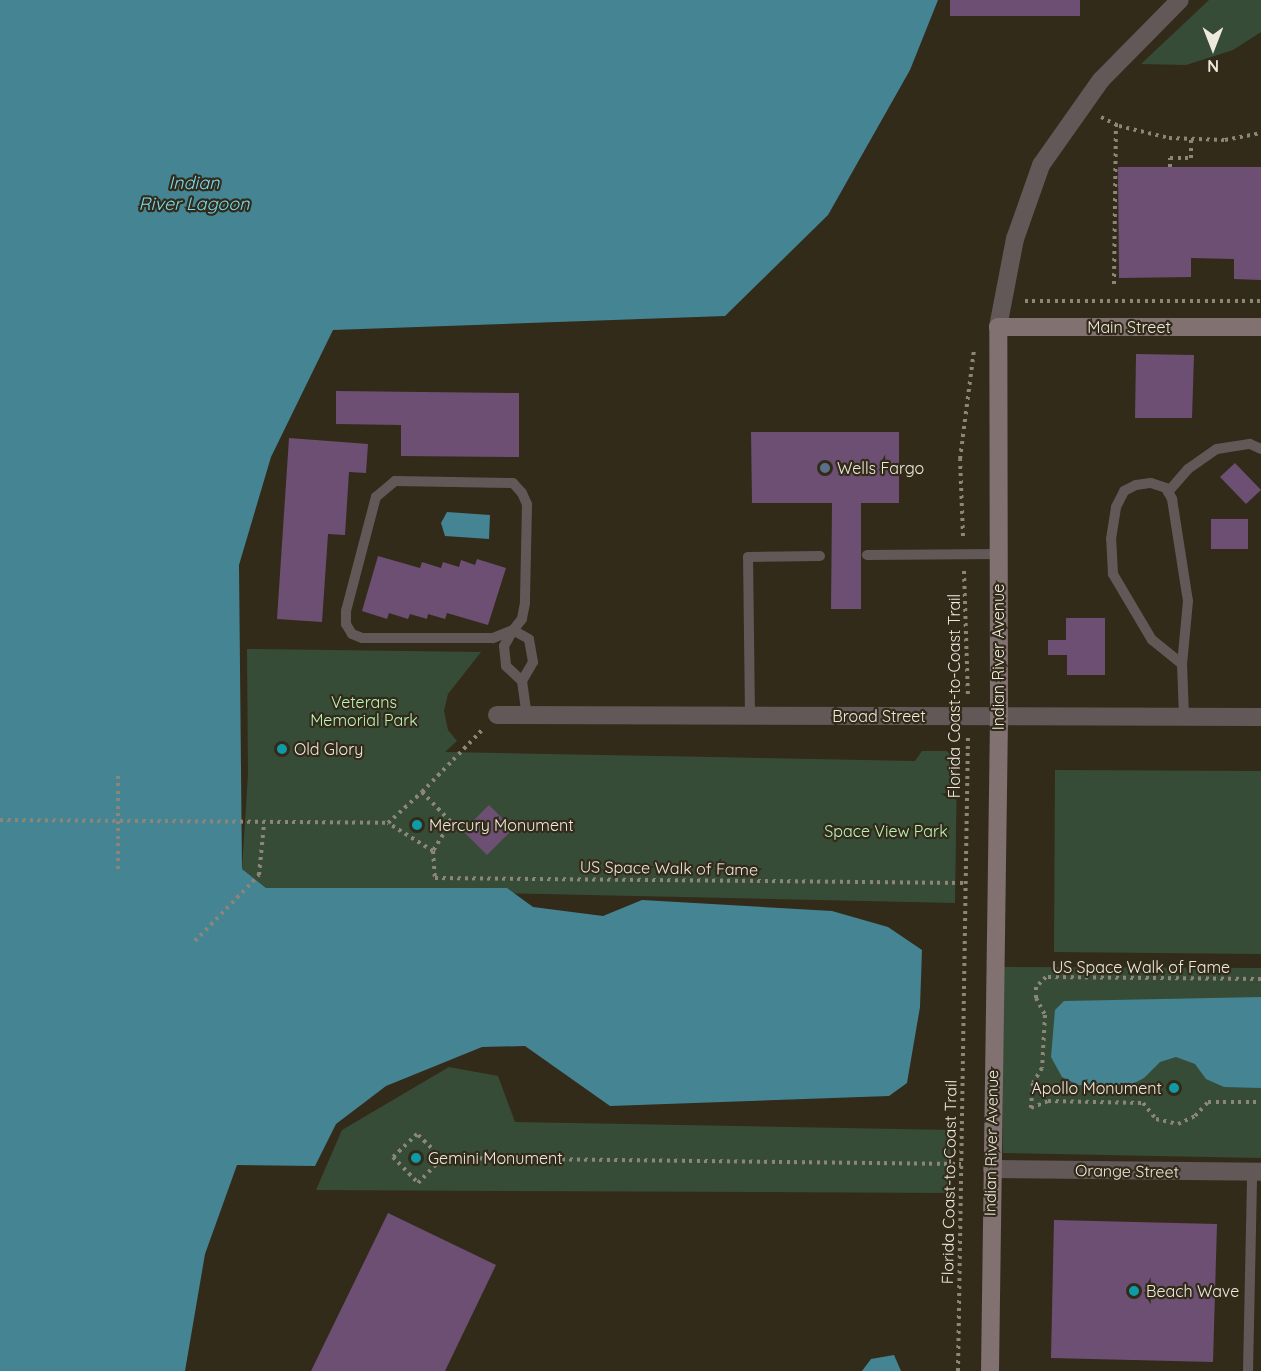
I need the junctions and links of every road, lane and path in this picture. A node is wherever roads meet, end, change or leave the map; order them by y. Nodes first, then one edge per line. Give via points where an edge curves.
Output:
1 (1180, 0) edge
2 (1081, 108) junction
3 (1116, 124) junction
4 (1261, 134) edge
5 (1191, 139) junction
6 (1170, 166) dead end
7 (1114, 284) dead end
8 (1002, 300) junction
9 (1261, 301) edge
10 (998, 327) junction
11 (1261, 327) edge
12 (975, 344) dead end
13 (1261, 449) edge
14 (1168, 492) junction
15 (964, 554) junction
16 (999, 554) junction
17 (867, 555) dead end
18 (820, 556) dead end
19 (513, 630) junction
20 (1182, 664) junction
21 (522, 681) junction
22 (497, 715) joint
23 (527, 715) junction
24 (968, 716) junction
25 (999, 716) junction
26 (750, 717) junction
27 (1184, 717) junction
28 (1261, 717) edge
29 (118, 776) dead end
30 (422, 792) junction
31 (0, 820) edge
32 (388, 823) junction
33 (118, 824) junction
34 (264, 824) junction
35 (433, 851) junction
36 (118, 872) dead end
37 (965, 883) junction
38 (195, 940) dead end
39 (1261, 979) edge
40 (1261, 1102) edge
41 (442, 1158) junction
42 (961, 1164) junction
43 (992, 1169) junction
44 (1256, 1172) edge
45 (958, 1371) edge
46 (990, 1371) edge
47 (1248, 1371) edge

1 - 2 street, Indian River Avenue via 1101,80
2 - 3 path
2 - 8 street, Indian River Avenue via 1041,165 1014,239
3 - 5 path via 1169,138
3 - 7 path
4 - 5 path via 1225,140
5 - 6 path via 1191,158 1170,158
8 - 9 path
8 - 10 street, Indian River Avenue
10 - 11 street, Main Street
10 - 16 street, Indian River Avenue
12 - 15 path, Florida Coast-to-Coast Trail via 960,459
13 - 14 lane via 1250,444 1218,449 1188,469
14 - 20 lane via 1188,601
14 - 20 lane via 1150,483 1124,491 1116,507 1111,539 1113,574 1152,640
15 - 16 lane
15 - 17 lane
15 - 24 path, Florida Coast-to-Coast Trail
16 - 25 street, Indian River Avenue
18 - 26 lane via 748,557
19 - 19 lane via 522,619 525,603 527,504 513,483 395,481 376,497 346,611 346,624 352,634 362,638 493,638
19 - 21 lane via 504,646 506,666
19 - 21 lane via 529,639 533,662
20 - 27 lane
21 - 23 lane
22 - 23 street, Broad Street
22 - 30 path
23 - 26 street, Broad Street
24 - 25 street, Broad Street
24 - 26 street, Broad Street
24 - 37 path, Florida Coast-to-Coast Trail
25 - 27 street, Broad Street
25 - 43 street, Indian River Avenue
27 - 28 street, Broad Street
29 - 33 path
30 - 32 path
30 - 35 path via 451,822
31 - 33 path
32 - 34 path
32 - 35 path
33 - 34 path
33 - 36 path
34 - 38 path via 259,875
35 - 37 path, US Space Walk of Fame via 435,878
37 - 42 path, Florida Coast-to-Coast Trail
39 - 40 path, US Space Walk of Fame via 1046,977 1036,987 1036,998 1045,1015 1042,1068 1033,1083 1031,1108 1048,1101 1143,1103 1156,1119 1178,1124 1195,1116 1208,1102
41 - 41 path via 418,1183 393,1157 417,1134
41 - 42 path
42 - 45 path, Florida Coast-to-Coast Trail
43 - 44 street, Orange Street
43 - 46 street, Indian River Avenue
44 - 47 lane

